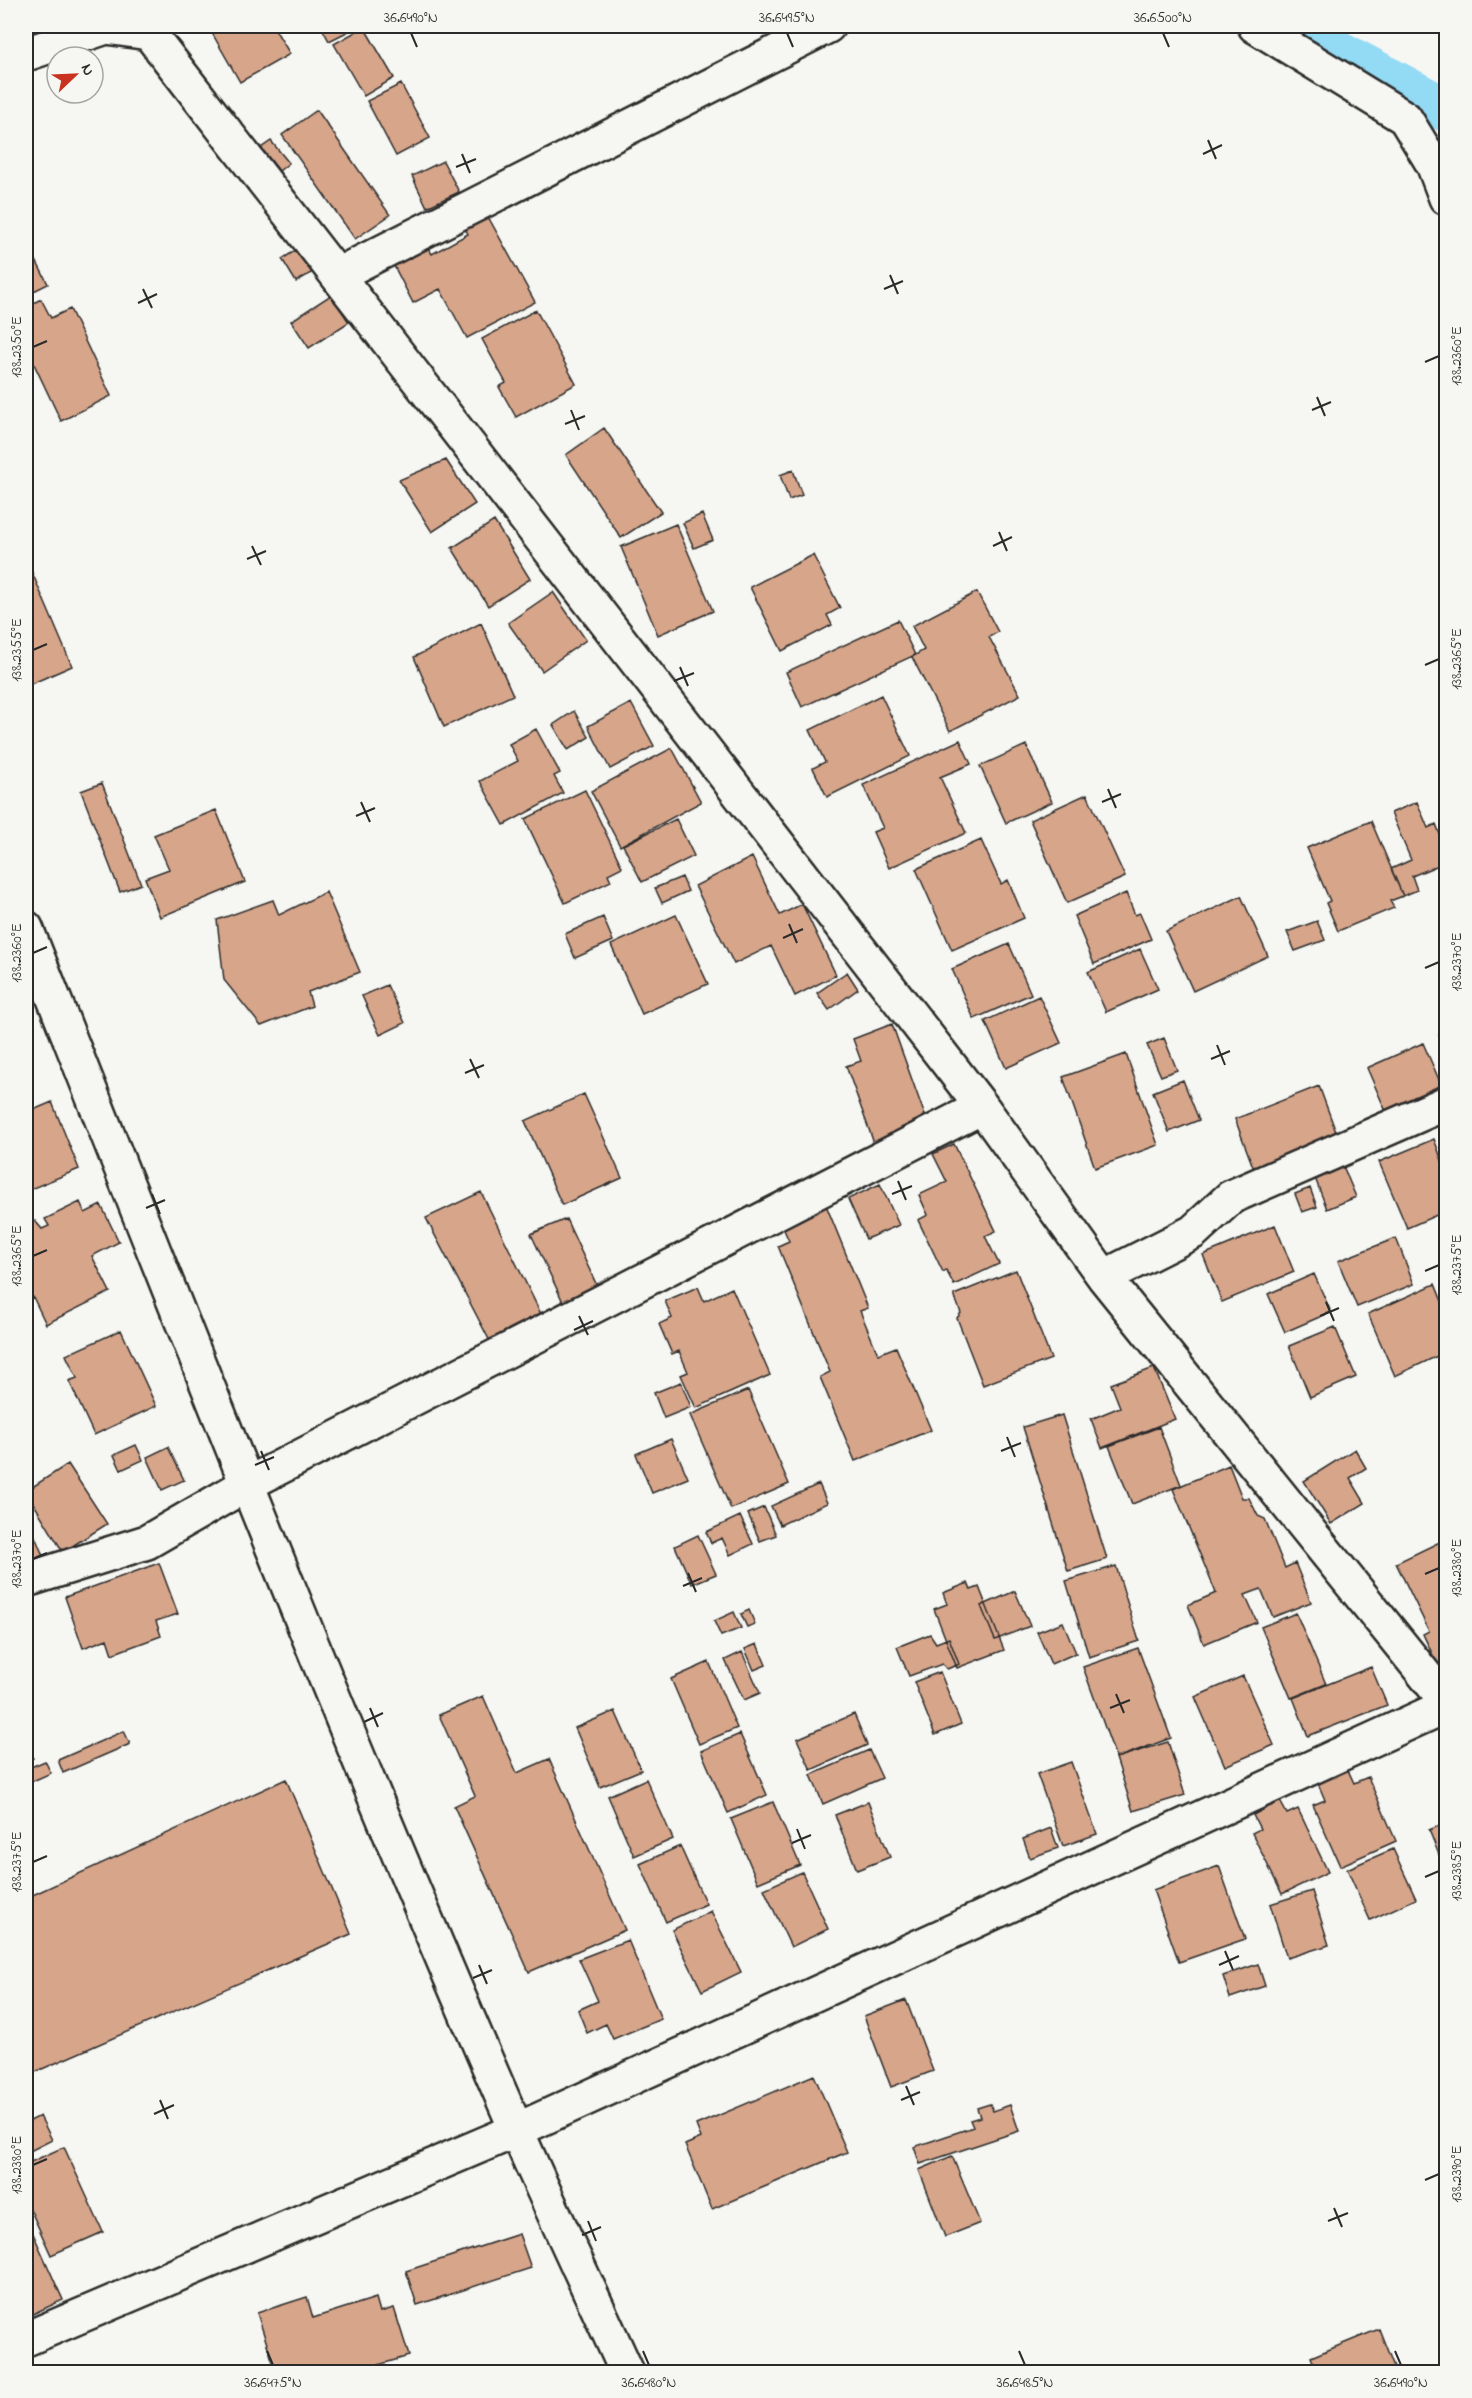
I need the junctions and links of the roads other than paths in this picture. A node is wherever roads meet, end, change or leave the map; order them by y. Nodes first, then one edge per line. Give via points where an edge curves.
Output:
1 (828, 26) edge
2 (1255, 26) edge
3 (26, 54) edge
4 (1446, 198) edge
5 (337, 275) junction
6 (26, 928) edge
7 (1446, 1103) edge
8 (982, 1107) junction
9 (1104, 1277) junction
10 (247, 1484) junction
11 (26, 1580) edge
12 (1446, 1701) edge
13 (1446, 1706) edge
14 (517, 2130) junction
15 (26, 2339) edge
16 (627, 2373) edge

1 - 5 street
2 - 4 street via 1405,118 1433,164
3 - 5 street via 106,27 149,33
5 - 8 street
6 - 10 street
7 - 9 street via 1231,1197 1193,1232
8 - 9 street
8 - 10 street
9 - 12 street
10 - 11 street via 147,1542
10 - 14 street
13 - 14 street
14 - 15 street
14 - 16 street

